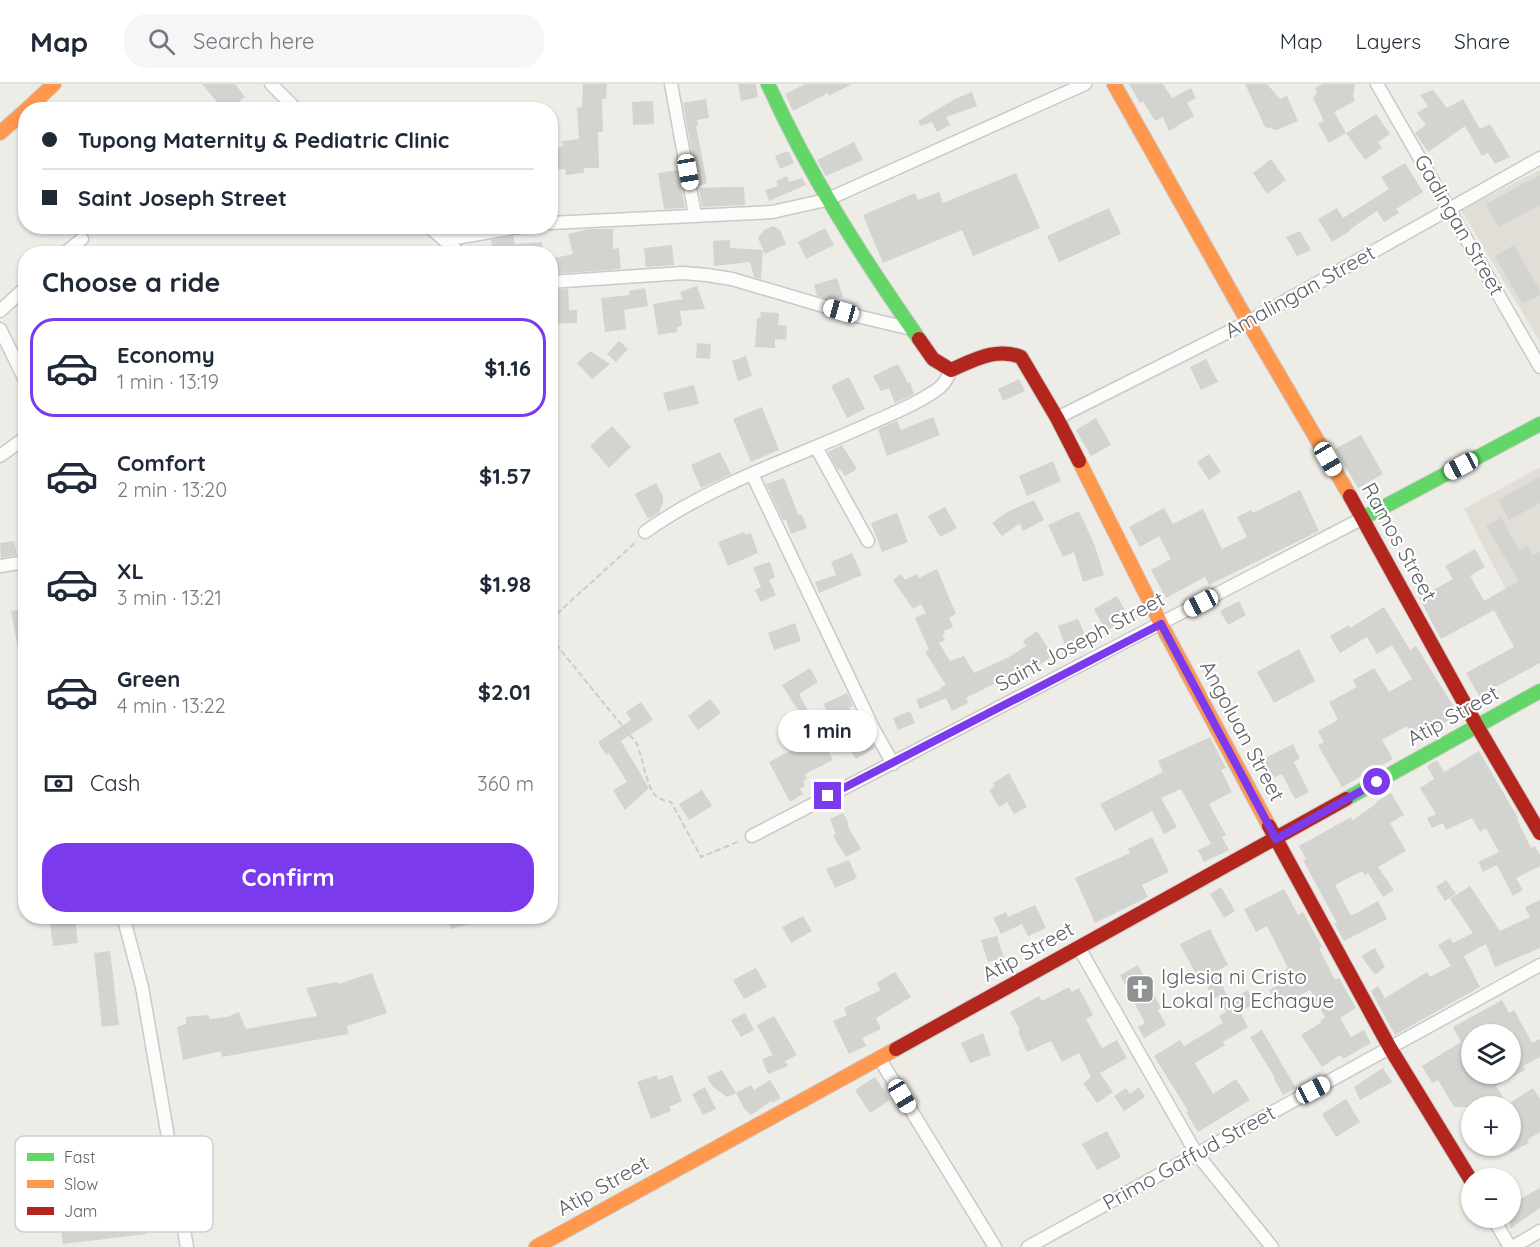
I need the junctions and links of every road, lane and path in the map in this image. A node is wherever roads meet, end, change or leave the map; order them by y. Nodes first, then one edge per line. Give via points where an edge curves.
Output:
1 (54, 84) edge
2 (271, 84) edge
3 (671, 84) edge
4 (768, 84) edge
5 (1085, 84) edge
6 (1114, 84) edge
7 (1377, 84) edge
8 (35, 102) edge
9 (289, 102) edge
10 (18, 117) edge
11 (0, 133) edge
12 (1540, 158) edge
13 (826, 200) junction
14 (1449, 209) junction
15 (695, 214) junction
16 (558, 223) edge
17 (437, 234) edge
18 (479, 234) edge
19 (82, 239) dead end
20 (444, 240) junction
21 (74, 246) edge
22 (451, 246) edge
23 (558, 281) edge
24 (18, 294) edge
25 (0, 311) edge
26 (1248, 322) junction
27 (912, 328) junction
28 (0, 329) edge
29 (18, 366) edge
30 (1540, 367) edge
31 (951, 370) junction
32 (1057, 418) junction
33 (1540, 424) edge
34 (18, 443) edge
35 (816, 447) junction
36 (0, 456) edge
37 (752, 474) junction
38 (1363, 518) junction
39 (645, 532) joint
40 (868, 541) dead end
41 (18, 563) edge
42 (0, 566) edge
43 (558, 613) edge
44 (1161, 624) junction
45 (558, 647) edge
46 (1540, 691) edge
47 (1477, 726) junction
48 (893, 764) junction
49 (1540, 833) edge
50 (752, 836) joint
51 (1276, 839) junction
52 (125, 924) edge
53 (1079, 948) junction
54 (1540, 965) edge
55 (1390, 1048) junction
56 (879, 1058) junction
57 (168, 1136) edge
58 (1196, 1153) junction
59 (1463, 1168) edge
60 (1500, 1228) edge
61 (1540, 1231) edge
62 (184, 1232) edge
63 (187, 1247) edge
64 (536, 1247) edge
65 (995, 1247) edge
66 (1028, 1247) edge
67 (1272, 1247) edge
68 (1512, 1247) edge

1 - 8 main road
2 - 9 street
3 - 15 street
4 - 13 main road via 798,152
5 - 13 street
6 - 26 main road, Ramos Street
7 - 14 street, Gadingan Street
10 - 11 main road
12 - 14 street, Amalingan Street
13 - 15 street via 772,212
13 - 27 main road
14 - 26 street, Amalingan Street
14 - 30 street, Gadingan Street
15 - 16 street
17 - 20 street
18 - 20 street
19 - 21 street
20 - 22 street
23 - 27 street via 707,274
24 - 25 street
26 - 32 street, Amalingan Street
26 - 38 main road, Ramos Street
27 - 31 main road via 933,359
28 - 29 street
31 - 32 main road, Angoluan Street via 994,354 1021,357
31 - 35 street via 942,384 919,400
32 - 44 main road, Angoluan Street
33 - 38 main road, Saint Joseph Street
34 - 36 street
35 - 37 street
35 - 40 street
37 - 39 street via 681,509
37 - 48 street
38 - 44 street, Saint Joseph Street
38 - 47 main road, Ramos Street
39 - 43 path
41 - 42 street
44 - 48 street, Saint Joseph Street
44 - 51 main road, Angoluan Street
45 - 50 path via 637,744 650,790 656,797 671,802 701,857
46 - 47 main road, Atip Street
47 - 49 main road, Ramos Street
47 - 51 main road, Atip Street
48 - 50 street, Saint Joseph Street
51 - 53 main road, Atip Street
51 - 55 main road, Angoluan Street
52 - 57 street via 142,987
53 - 56 main road, Atip Street
53 - 58 street
54 - 55 street, Primo Gaffud Street
55 - 58 street, Primo Gaffud Street
55 - 59 main road, Angoluan Street
56 - 64 main road, Atip Street
56 - 65 street
58 - 66 street, Primo Gaffud Street
58 - 67 street
60 - 68 street
61 - 68 street
62 - 63 street

